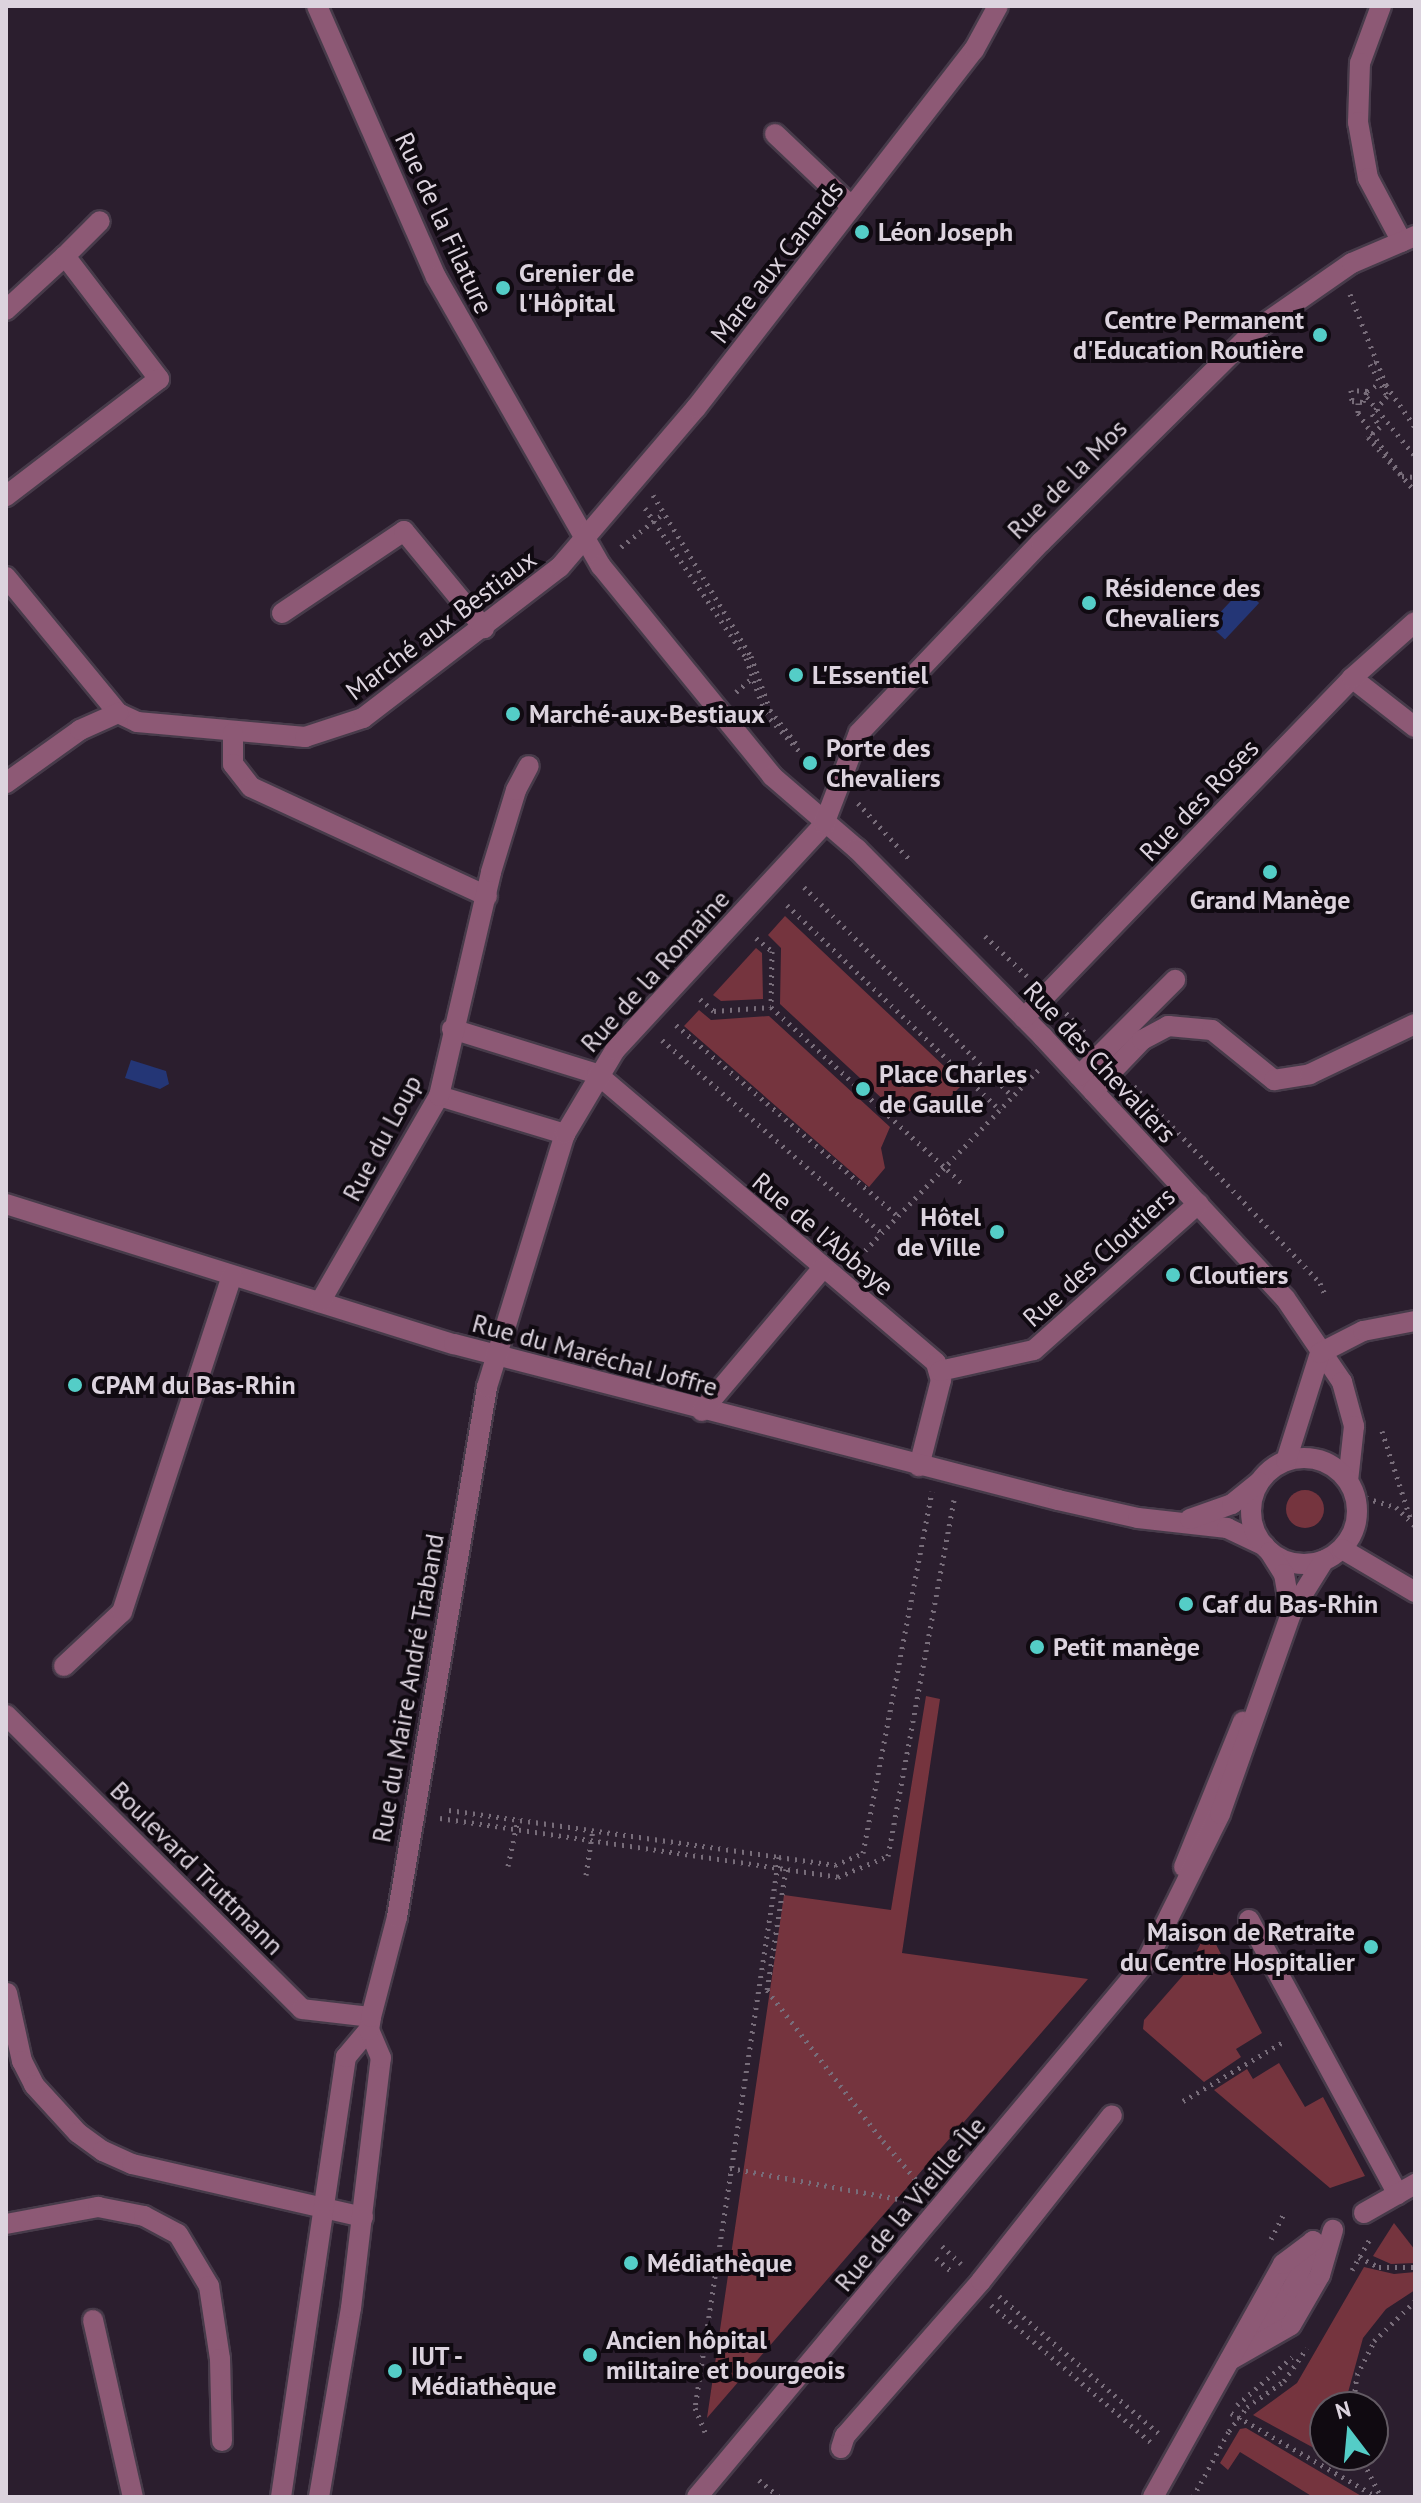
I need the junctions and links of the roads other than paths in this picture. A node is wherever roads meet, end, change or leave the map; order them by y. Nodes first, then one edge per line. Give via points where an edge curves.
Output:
1 (317, 6) edge
2 (998, 6) edge
3 (1381, 6) edge
4 (775, 134) dead end
5 (852, 207) junction
6 (100, 221) dead end
7 (1408, 239) edge
8 (65, 256) junction
9 (6, 310) edge
10 (6, 496) edge
11 (584, 540) junction
12 (6, 577) edge
13 (282, 613) dead end
14 (1415, 622) edge
15 (484, 628) junction
16 (1352, 678) junction
17 (118, 713) junction
18 (1415, 727) edge
19 (233, 733) junction
20 (529, 766) dead end
21 (6, 783) edge
22 (824, 824) junction
23 (487, 896) junction
24 (1175, 980) dead end
25 (1024, 1018) junction
26 (1415, 1024) edge
27 (452, 1029) junction
28 (597, 1074) junction
29 (1079, 1076) junction
30 (1093, 1091) junction
31 (439, 1096) junction
32 (565, 1134) junction
33 (6, 1204) edge
34 (1198, 1204) junction
35 (232, 1275) junction
36 (830, 1275) junction
37 (320, 1302) junction
38 (1415, 1321) edge
39 (1320, 1353) junction
40 (496, 1354) junction
41 (940, 1371) junction
42 (702, 1411) junction
43 (1286, 1461) junction
44 (919, 1466) junction
45 (1261, 1481) junction
46 (1352, 1489) junction
47 (1178, 1522) junction
48 (1267, 1549) junction
49 (1342, 1549) junction
50 (1324, 1560) junction
51 (1415, 1592) edge
52 (1291, 1613) junction
53 (64, 1666) dead end
54 (6, 1715) edge
55 (1249, 1920) dead end
56 (7, 1993) edge
57 (370, 2024) junction
58 (1112, 2115) dead end
59 (1406, 2189) edge
60 (326, 2212) junction
61 (1364, 2213) dead end
62 (363, 2217) junction
63 (6, 2224) edge
64 (1333, 2230) dead end
65 (93, 2320) dead end
66 (1230, 2360) junction
67 (222, 2441) dead end
68 (841, 2448) dead end
69 (133, 2497) edge
70 (281, 2497) edge
71 (319, 2497) edge
72 (697, 2497) edge
73 (1153, 2497) edge

1 - 11 street, Rue de la Filature via 436,277
2 - 5 street, Mare aux Canards via 974,50
3 - 7 street via 1360,63 1358,122 1368,178
4 - 5 street
5 - 11 street, Mare aux Canards via 696,408
6 - 8 street
7 - 22 street, Rue de la Mos via 1341,271 1254,331 1041,542 859,733
8 - 9 street
8 - 10 street via 159,379
11 - 15 street, Marché aux Bestiaux via 545,582
11 - 22 street via 772,776
12 - 17 street
13 - 15 street via 404,531
14 - 16 street, Rue des Roses
15 - 19 street, Marché aux Bestiaux via 377,709 343,728 312,736
16 - 18 street
16 - 25 street, Rue des Roses
17 - 19 street, Marché aux Bestiaux via 158,726
17 - 21 street via 80,730
19 - 23 street via 235,770 259,792
20 - 23 street, Rue du Loup via 516,790
22 - 25 street, Rue des Chevaliers via 857,849
22 - 28 street, Rue de la Romaine
23 - 27 street, Rue du Loup
24 - 29 street
25 - 29 street, Rue des Chevaliers
26 - 30 street via 1310,1074 1274,1080 1212,1030 1168,1026 1142,1040
27 - 28 street
27 - 31 street, Rue du Loup
28 - 32 street, Rue de la Romaine
28 - 36 street, Rue de l'Abbaye
29 - 30 street, Rue des Chevaliers
30 - 34 street, Rue des Chevaliers
31 - 32 street
31 - 37 street, Rue du Loup
32 - 40 street, Rue de la Romaine
33 - 35 street, Rue du Maréchal Joffre
34 - 39 street, Rue des Chevaliers via 1285,1298
34 - 41 street, Rue des Cloutiers via 1034,1350
35 - 37 street, Rue du Maréchal Joffre
35 - 53 street via 122,1612
36 - 41 street, Rue de l'Abbaye
36 - 42 street
37 - 40 street, Rue du Maréchal Joffre
38 - 39 street via 1363,1331
39 - 43 street
39 - 46 street, Rue des Chevaliers via 1339,1376 1352,1414
40 - 42 street, Rue du Maréchal Joffre
40 - 57 street, Rue du Maire André Traband via 397,1917
41 - 44 street
42 - 44 street, Rue du Maréchal Joffre
43 - 45 street
43 - 46 street via 1320,1461
44 - 47 street, Rue du Maréchal Joffre via 958,1475 992,1492 1091,1515
45 - 47 street, Rue du Maréchal Joffre via 1232,1504
45 - 48 street via 1252,1518
46 - 49 street via 1356,1521
47 - 48 street, Rue du Maréchal Joffre via 1227,1528
48 - 50 street via 1296,1563
48 - 52 street via 1284,1574
49 - 50 street
49 - 51 street
50 - 52 street, Rue de la Vieille-Île
52 - 72 street, Rue de la Vieille-Île via 1271,1674 1221,1769 1158,1942 1118,2000
54 - 57 street, Boulevard Truttmann via 302,2009
55 - 59 street via 1307,2028
56 - 60 street via 22,2061 34,2085 78,2133 103,2151 132,2164
57 - 60 street, Rue du Maire André Traband via 346,2057
57 - 62 street via 381,2058
58 - 68 street via 976,2286 845,2436
59 - 61 street
60 - 62 street
60 - 70 street, Rue du Maire André Traband
62 - 71 street
63 - 67 street via 98,2207 144,2216 178,2234 209,2286 220,2359
64 - 66 street via 1320,2275 1291,2325
65 - 69 street
66 - 66 street via 1270,2326 1313,2241 1283,2264
66 - 73 street via 1172,2453

